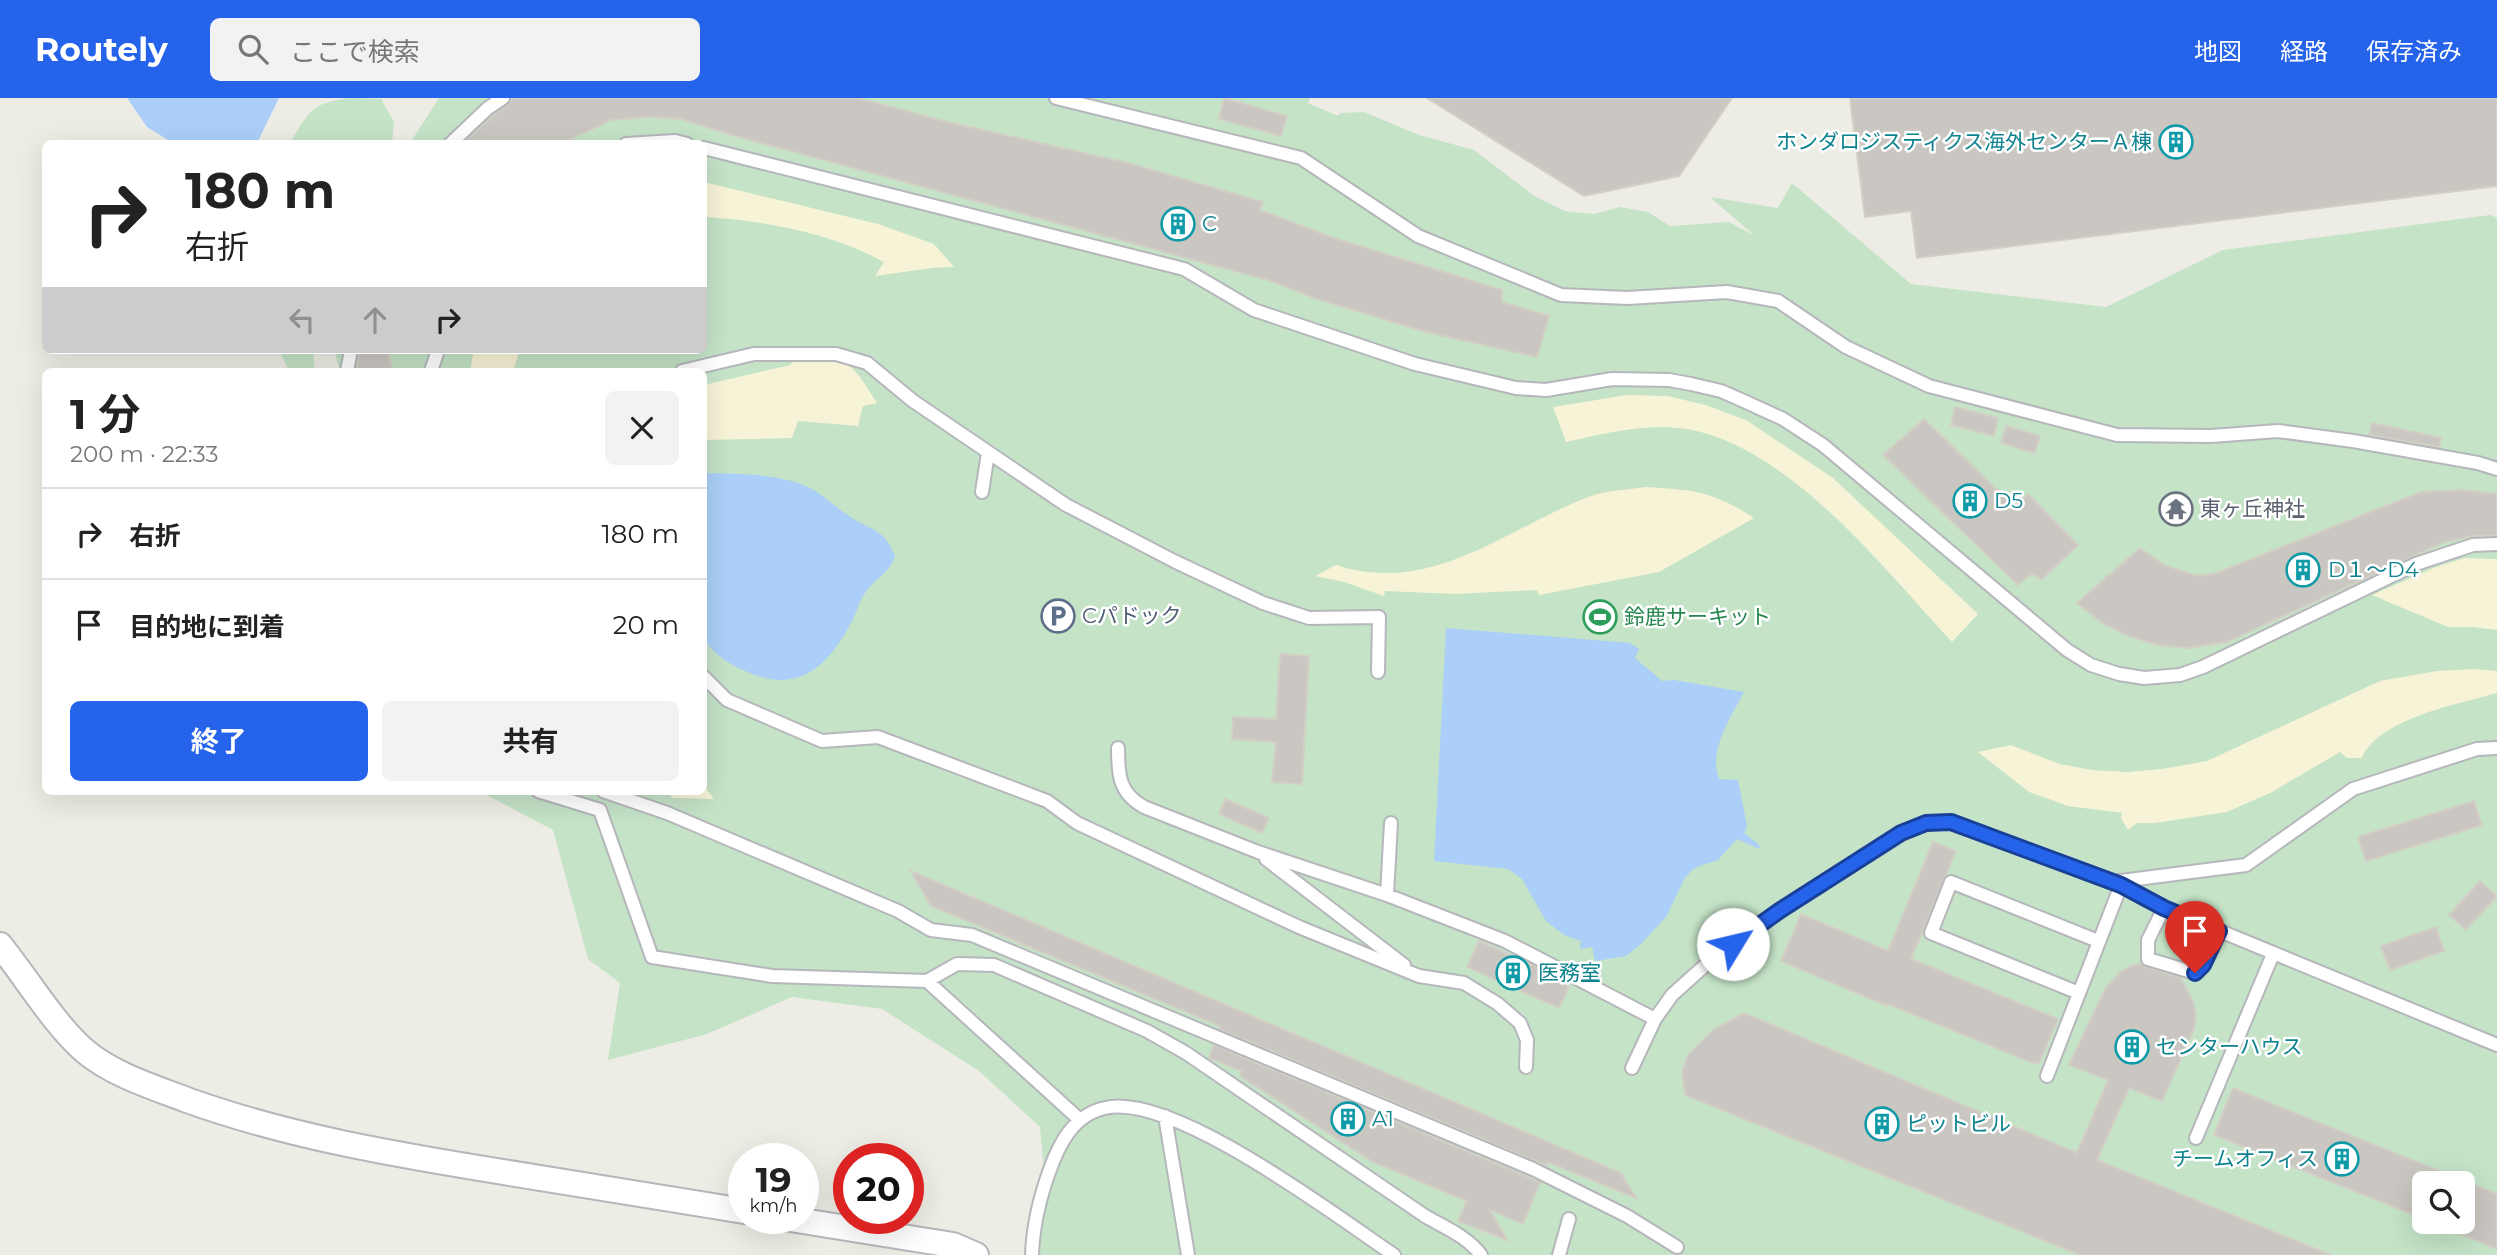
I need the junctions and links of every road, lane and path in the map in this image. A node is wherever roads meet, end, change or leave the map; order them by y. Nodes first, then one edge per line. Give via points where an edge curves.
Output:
1 (503, 98) edge
2 (1056, 98) edge
3 (454, 140) edge
4 (707, 149) edge
5 (694, 368) edge
6 (988, 453) junction
7 (2497, 469) edge
8 (982, 492) dead end
9 (2497, 544) edge
10 (1378, 672) dead end
11 (707, 680) edge
12 (1118, 748) dead end
13 (2497, 748) edge
14 (551, 795) edge
15 (615, 795) edge
16 (1391, 823) dead end
17 (1258, 852) junction
18 (2117, 884) junction
19 (1387, 895) junction
20 (2164, 908) junction
21 (2219, 931) junction
22 (2098, 941) junction
23 (0, 944) edge
24 (2273, 954) junction
25 (1419, 976) junction
26 (927, 981) junction
27 (2079, 992) junction
28 (1655, 1018) junction
29 (2497, 1045) edge
30 (1526, 1067) dead end
31 (1632, 1068) dead end
32 (2047, 1076) dead end
33 (1165, 1116) junction
34 (1080, 1120) junction
35 (2196, 1138) dead end
36 (728, 1208) edge
37 (1569, 1219) dead end
38 (819, 1224) edge
39 (1677, 1247) dead end
40 (976, 1255) edge
41 (1032, 1255) edge
42 (1188, 1255) edge
43 (1394, 1255) edge
44 (1481, 1255) edge
45 (1559, 1255) edge

1 - 3 lane
2 - 7 lane via 1301,158 1418,236 1561,295 1628,298 1727,292 1777,301 1846,348 1929,386 2116,435 2211,436 2278,430
4 - 9 lane via 1185,269 1254,310 1465,376 1546,390 1639,379 1721,391 1783,419 1823,445 2067,650 2091,665 2119,674 2164,677 2203,667 2416,564 2473,545
5 - 6 lane via 754,354 836,354 867,363 912,401
6 - 8 lane
6 - 10 lane via 1066,505 1264,603 1310,618 1379,617
11 - 25 lane via 727,700 822,741 878,737 1047,801 1077,823 1299,927
12 - 17 lane via 1122,785 1131,800
13 - 18 lane via 2477,750 2353,789 2246,865
14 - 26 lane via 600,810 652,957 772,976
15 - 39 lane via 706,829 898,911 931,930 972,935 1520,1164 1627,1216
16 - 19 lane
17 - 19 lane
17 - 25 lane
18 - 20 lane
18 - 22 lane
18 - 28 lane via 1951,822 1913,827 1779,911 1711,960 1672,995
19 - 28 lane via 1530,952
20 - 21 lane
20 - 21 lane via 2148,940 2148,959 2195,973
21 - 24 lane
22 - 27 lane
22 - 27 lane via 1951,882 1931,933
23 - 36 street via 86,1052 105,1065 218,1111 336,1143
24 - 29 lane
24 - 35 lane
25 - 30 lane via 1464,983 1498,1004 1520,1023 1526,1037
26 - 34 lane
26 - 44 lane via 957,964 994,965 1147,1031 1452,1231
27 - 32 lane
28 - 31 lane
33 - 34 lane via 1107,1107
33 - 42 lane
33 - 43 lane via 1263,1166
34 - 41 lane via 1062,1139 1055,1156 1035,1213
37 - 45 lane
38 - 40 street via 953,1245

